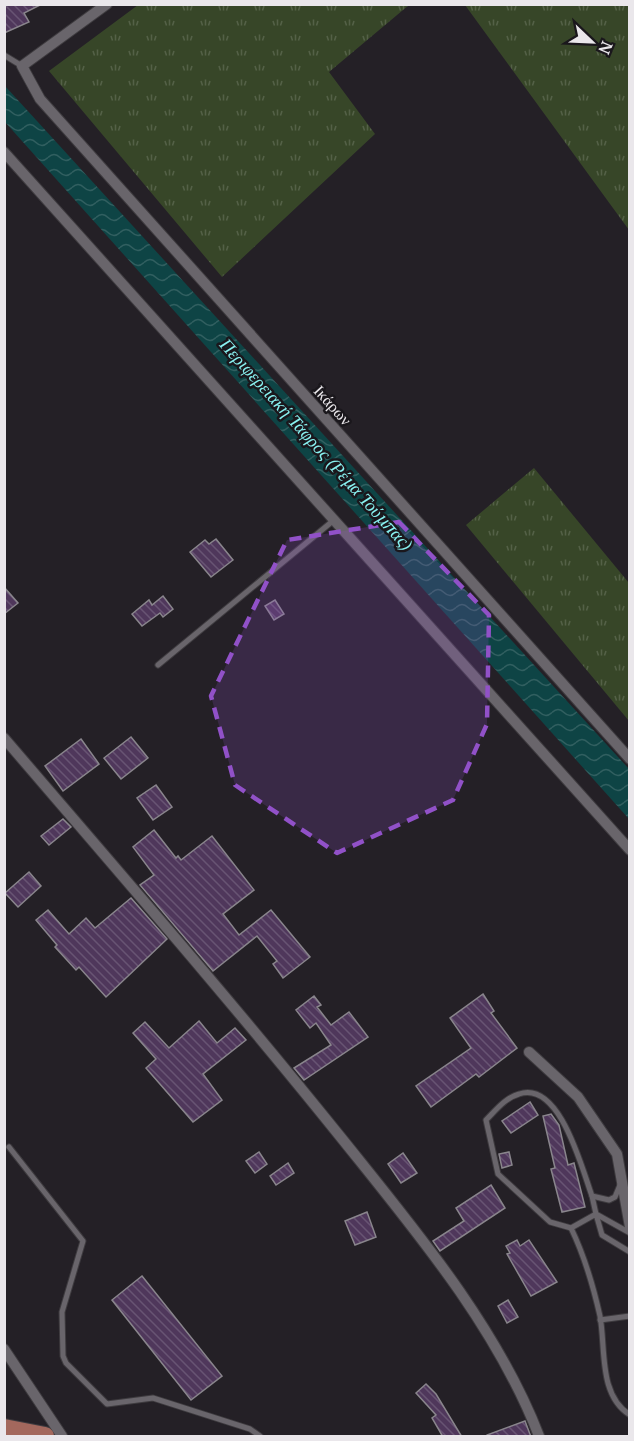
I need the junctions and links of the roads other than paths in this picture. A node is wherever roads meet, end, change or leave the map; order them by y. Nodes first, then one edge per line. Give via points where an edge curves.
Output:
1 (107, 4) edge
2 (4, 55) edge
3 (22, 66) junction
4 (4, 152) edge
5 (334, 520) junction
6 (158, 665) dead end
7 (4, 738) edge
8 (630, 759) edge
9 (630, 850) edge
10 (529, 1052) dead end
11 (9, 1147) dead end
12 (623, 1177) junction
13 (592, 1196) junction
14 (596, 1214) junction
15 (630, 1227) edge
16 (571, 1228) junction
17 (630, 1233) edge
18 (630, 1252) edge
19 (630, 1316) edge
20 (600, 1320) junction
21 (4, 1349) edge
22 (630, 1415) edge
23 (4, 1428) edge
24 (45, 1437) edge
25 (62, 1437) edge
26 (260, 1437) edge
27 (539, 1437) edge

1 - 3 street
2 - 3 lane
3 - 8 street, Ικάρων via 40,99
4 - 5 street
5 - 6 lane
5 - 9 street
7 - 27 street via 404,1216 496,1347 524,1398
10 - 12 street via 578,1097 617,1154
11 - 26 lane via 83,1241 62,1312 66,1363 107,1404 153,1398 250,1429
12 - 13 lane via 615,1197 603,1200
12 - 15 street
13 - 14 lane
13 - 16 lane via 562,1118 550,1103 536,1094 521,1093 503,1102 486,1120 498,1174 550,1222
14 - 16 lane
14 - 17 lane
14 - 18 lane via 602,1235
16 - 20 lane via 589,1270
19 - 20 lane
20 - 22 lane via 612,1395 618,1407
21 - 25 street
23 - 24 main road

